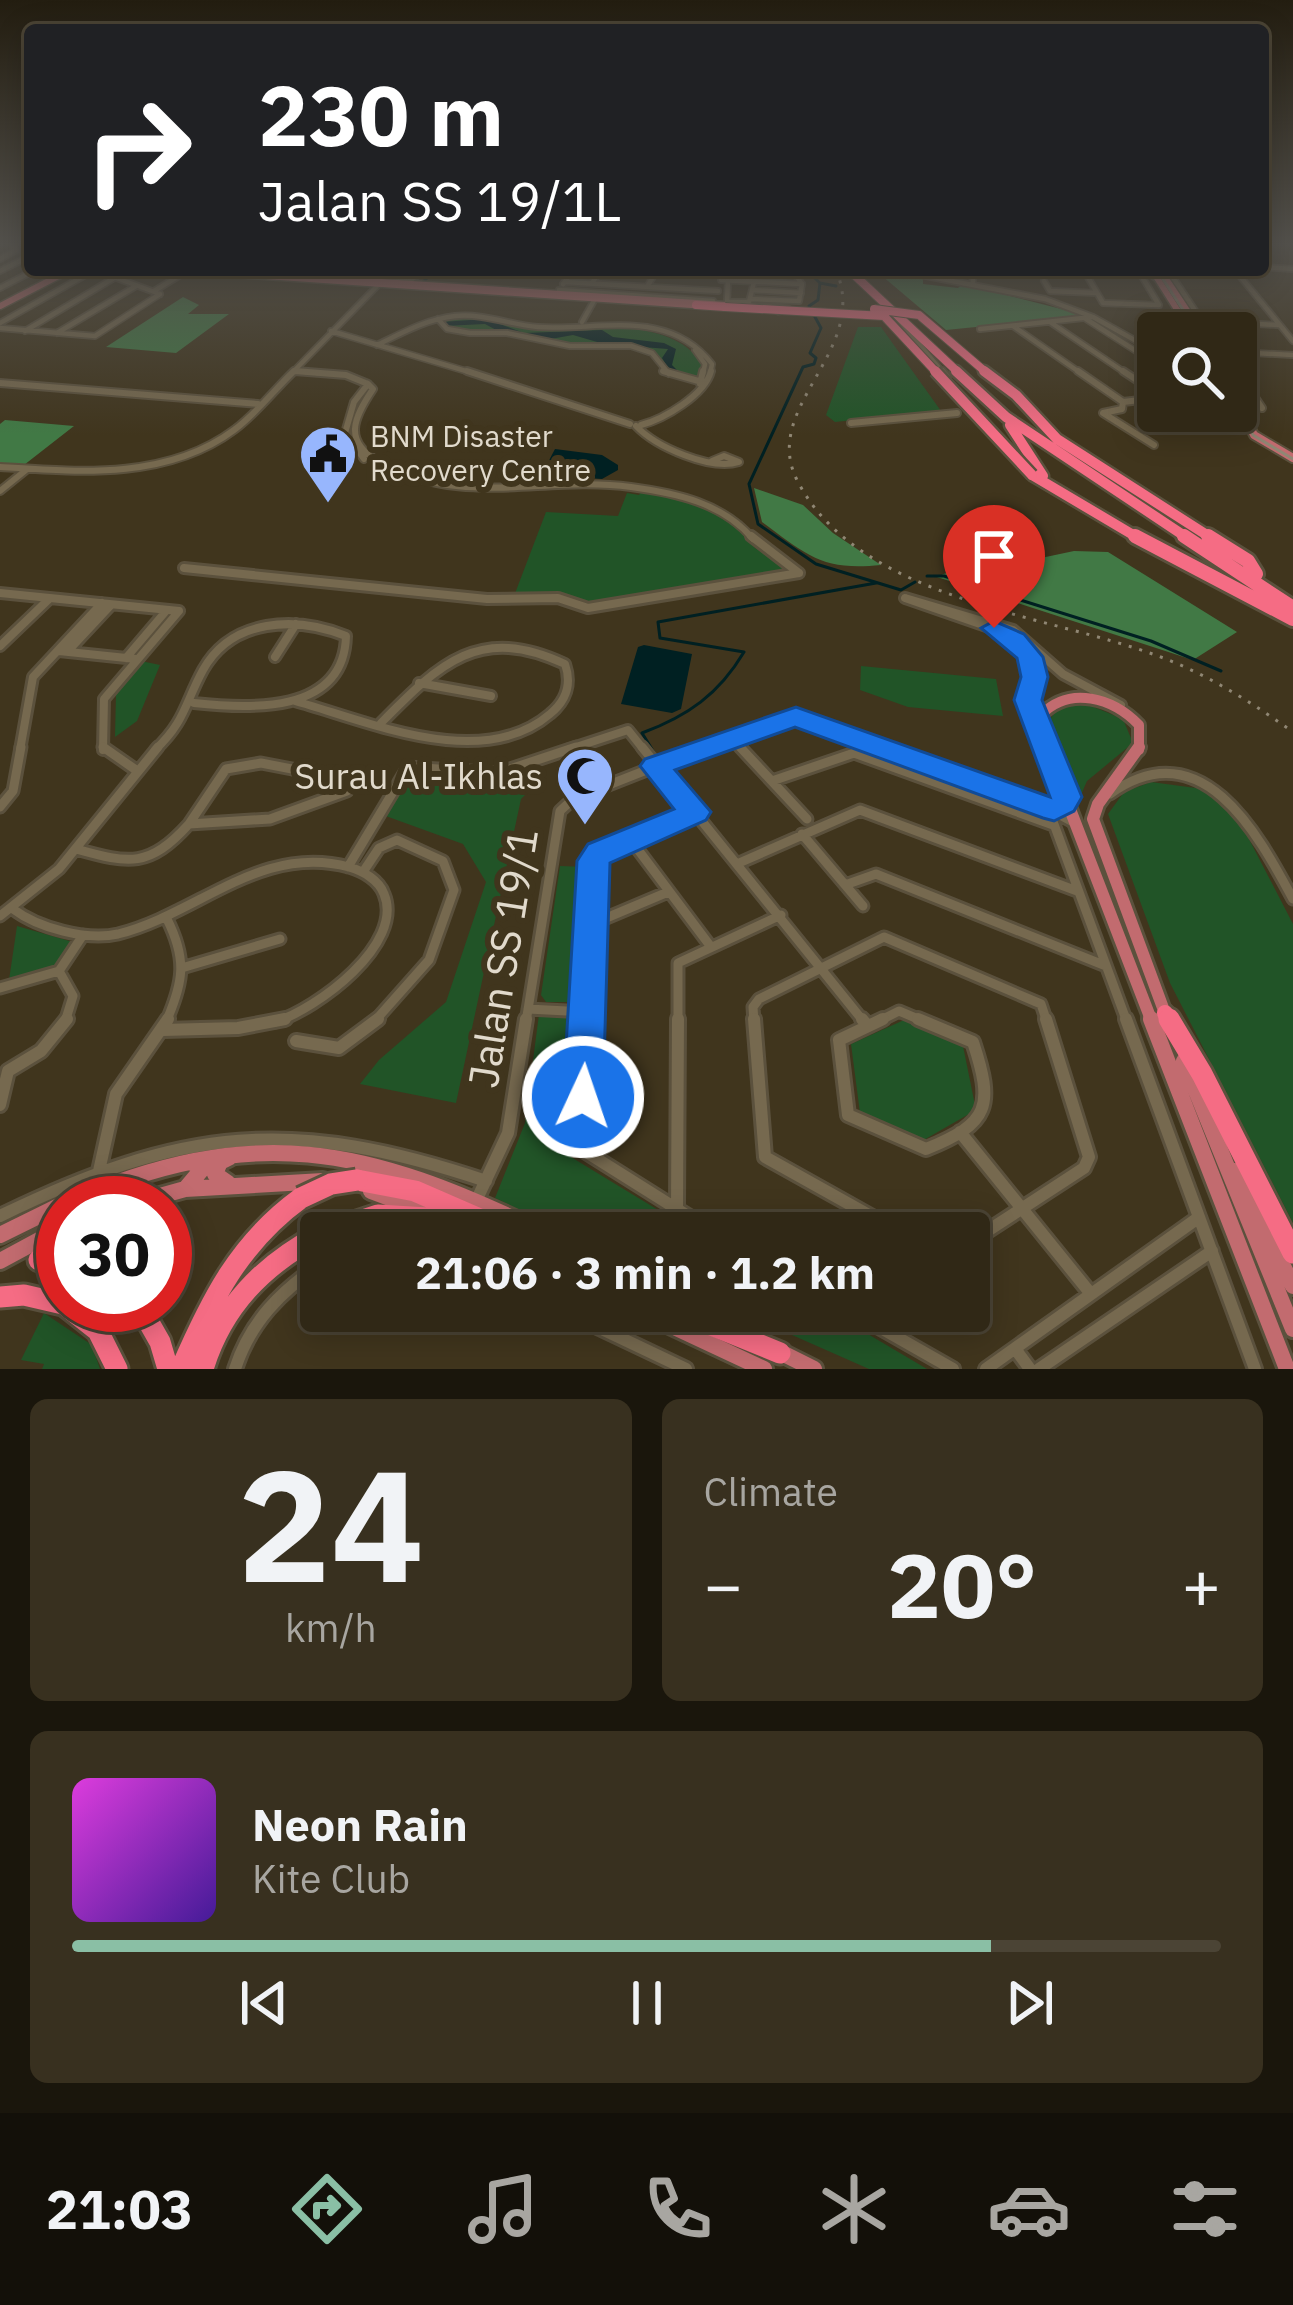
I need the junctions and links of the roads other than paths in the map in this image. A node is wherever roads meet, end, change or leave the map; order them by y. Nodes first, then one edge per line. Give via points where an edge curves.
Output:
1 (30, 308) edge
2 (65, 308) edge
3 (108, 308) edge
4 (138, 308) edge
5 (358, 308) edge
6 (590, 308) edge
7 (795, 308) edge
8 (850, 308) edge
9 (888, 308) edge
10 (894, 308) edge
11 (1065, 308) edge
12 (1266, 308) edge
13 (481, 315) junction
14 (895, 315) junction
15 (1092, 317) junction
16 (438, 319) junction
17 (1050, 322) junction
18 (581, 323) junction
19 (1257, 324) edge
20 (1280, 325) junction
21 (0, 326) edge
22 (1013, 326) junction
23 (980, 329) dead end
24 (25, 331) junction
25 (336, 332) junction
26 (57, 333) junction
27 (1137, 339) edge
28 (1293, 340) edge
29 (375, 342) junction
30 (1137, 349) edge
31 (1257, 354) edge
32 (1293, 356) edge
33 (306, 360) junction
34 (309, 372) junction
35 (292, 374) junction
36 (0, 382) edge
37 (1137, 382) edge
38 (701, 383) junction
39 (368, 385) junction
40 (268, 396) junction
41 (1137, 400) edge
42 (1257, 400) edge
43 (241, 402) junction
44 (1123, 402) junction
45 (260, 404) junction
46 (677, 405) junction
47 (1262, 408) dead end
48 (958, 412) junction
49 (1006, 417) junction
50 (636, 424) junction
51 (1246, 432) edge
52 (1252, 432) edge
53 (1154, 445) dead end
54 (1293, 460) edge
55 (712, 461) dead end
56 (0, 467) edge
57 (27, 470) junction
58 (405, 479) junction
59 (1044, 483) junction
60 (0, 491) edge
61 (1090, 512) junction
62 (184, 568) dead end
63 (1256, 574) junction
64 (0, 593) edge
65 (50, 598) junction
66 (1293, 598) edge
67 (901, 602) dead end
68 (107, 604) junction
69 (1293, 608) edge
70 (962, 615) junction
71 (1293, 619) edge
72 (296, 624) junction
73 (0, 629) edge
74 (18, 629) junction
75 (0, 646) edge
76 (62, 651) junction
77 (275, 657) dead end
78 (131, 659) junction
79 (419, 683) junction
80 (491, 696) dead end
81 (295, 700) junction
82 (194, 703) junction
83 (1132, 717) junction
84 (381, 723) junction
85 (731, 737) junction
86 (1046, 747) junction
87 (655, 766) junction
88 (136, 770) junction
89 (772, 781) junction
90 (1066, 797) junction
91 (0, 807) edge
92 (1094, 807) junction
93 (1051, 808) junction
94 (695, 812) junction
95 (808, 820) dead end
96 (189, 824) junction
97 (1054, 826) junction
98 (1078, 827) junction
99 (802, 834) junction
100 (630, 839) junction
101 (76, 849) junction
102 (739, 863) junction
103 (348, 867) junction
104 (363, 872) junction
105 (845, 884) junction
106 (1078, 891) junction
107 (668, 892) junction
108 (1293, 899) edge
109 (863, 906) dead end
110 (13, 909) junction
111 (781, 915) junction
112 (0, 916) edge
113 (167, 919) junction
114 (591, 924) junction
115 (82, 935) junction
116 (280, 939) dead end
117 (711, 947) junction
118 (1106, 966) junction
119 (185, 967) junction
120 (821, 967) junction
121 (59, 971) junction
122 (0, 988) edge
123 (527, 1009) junction
124 (586, 1012) junction
125 (1165, 1013) junction
126 (866, 1024) junction
127 (163, 1030) junction
128 (296, 1041) dead end
129 (4, 1069) edge
130 (1197, 1095) junction
131 (0, 1105) edge
132 (960, 1132) junction
133 (234, 1155) junction
134 (177, 1162) junction
135 (99, 1171) junction
136 (139, 1176) edge
137 (486, 1180) junction
138 (192, 1181) edge
139 (232, 1184) junction
140 (192, 1188) edge
141 (477, 1199) junction
142 (677, 1209) junction
143 (1022, 1209) junction
144 (426, 1212) edge
145 (462, 1212) edge
146 (503, 1212) edge
147 (682, 1212) edge
148 (862, 1212) edge
149 (0, 1216) edge
150 (36, 1218) edge
151 (1198, 1218) junction
152 (990, 1230) edge
153 (0, 1235) edge
154 (36, 1242) edge
155 (300, 1249) edge
156 (1212, 1251) junction
157 (1293, 1253) edge
158 (0, 1261) edge
159 (300, 1278) edge
160 (1293, 1286) edge
161 (1091, 1294) junction
162 (0, 1297) edge
163 (36, 1298) edge
164 (101, 1332) edge
165 (154, 1332) edge
166 (608, 1332) edge
167 (695, 1332) edge
168 (717, 1332) edge
169 (729, 1332) edge
170 (888, 1332) edge
171 (1284, 1335) edge
172 (1016, 1350) junction
173 (772, 1361) edge
174 (117, 1369) edge
175 (168, 1369) edge
176 (181, 1369) edge
177 (203, 1369) edge
178 (235, 1369) edge
179 (686, 1369) edge
180 (814, 1369) edge
181 (953, 1369) edge
182 (986, 1369) edge
183 (1030, 1369) edge
184 (1039, 1369) edge
185 (1255, 1369) edge
186 (1283, 1369) edge

1 - 21 street
2 - 24 street
3 - 26 street
4 - 26 street via 98,334
5 - 25 street
6 - 18 street
7 - 59 highway, bridge via 884,316
8 - 63 highway, bridge via 923,317 1057,439 1248,561
9 - 14 highway
10 - 63 highway via 1005,409
11 - 15 street
12 - 20 street
13 - 16 street
13 - 18 street via 531,326
13 - 29 street via 444,316
14 - 48 street via 959,395
14 - 49 highway
15 - 17 street
15 - 27 street
15 - 30 street
16 - 29 street
16 - 38 street via 470,333 632,346 652,353 671,376
17 - 22 street
17 - 37 street
18 - 38 street via 682,343 705,364
18 - 46 street via 652,330 698,346 712,376
19 - 20 street
20 - 28 street
21 - 24 street
22 - 23 street
22 - 44 street
24 - 26 street
25 - 29 street
25 - 33 street
29 - 50 street
31 - 32 street
33 - 34 street
33 - 35 street
34 - 35 street
34 - 39 street
35 - 40 street
36 - 43 street
38 - 46 street
39 - 58 street via 373,389 351,432 364,454
39 - 58 street via 345,433 359,455
40 - 43 street
40 - 45 street
41 - 44 street
42 - 47 street
43 - 45 street
44 - 53 street via 1104,416
45 - 57 street via 223,439 180,458 107,474
46 - 50 street via 659,420
48 - 48 street via 849,423
48 - 59 street
49 - 61 highway via 1032,464
49 - 69 highway
50 - 55 street via 654,442
51 - 54 main road
52 - 54 main road
56 - 57 street
57 - 60 street
58 - 62 street via 437,490 633,488 706,502 800,571 588,608 557,598 488,599
59 - 61 highway
61 - 71 highway
63 - 66 highway
64 - 65 street
65 - 68 street
65 - 74 street
67 - 70 street
68 - 76 street
68 - 78 street via 167,610
70 - 83 street via 1012,630
70 - 86 street via 1023,646 1034,667 1028,700
72 - 77 street
72 - 81 street via 333,630 348,645 330,677
72 - 82 street via 265,624 221,648
73 - 74 street
74 - 75 street
76 - 78 street
76 - 91 street via 33,677 13,791
78 - 88 street via 104,699 104,750
79 - 80 street
79 - 84 street
79 - 84 street via 450,659 503,644 548,654 571,677 557,707 519,735 472,742
81 - 82 street via 272,708
81 - 84 street
82 - 88 street
83 - 86 main road via 1093,699 1057,701 1041,715
83 - 92 main road via 1143,748
85 - 87 street, Jalan SS 19/1
85 - 89 street
85 - 93 street, Jalan SS 19/1 via 807,718
86 - 90 main road
87 - 94 street
87 - 103 street via 626,730 498,772 408,767
87 - 123 street, Jalan SS 19/1 via 560,811
88 - 101 street
89 - 95 street
89 - 97 street via 854,753
90 - 93 street
90 - 98 main road
92 - 108 street via 1149,776 1215,787 1241,808
92 - 125 main road via 1098,838
93 - 97 street
93 - 98 street, Jalan SS 19/1
94 - 100 street
94 - 102 street
96 - 96 street via 231,825 316,806 347,791 349,780 236,764 216,779
96 - 101 street via 152,860
97 - 106 street
98 - 171 main road
99 - 102 street
99 - 105 street
99 - 106 street via 860,810
100 - 107 street
100 - 114 street via 594,861
101 - 110 street
102 - 111 street
103 - 104 street
103 - 113 street via 285,864 251,873
104 - 127 street via 382,894 386,921 347,981 282,1020
104 - 128 street via 379,848 397,840 442,861 454,890 424,972 351,1042 339,1048
105 - 109 street
105 - 118 street via 876,874
106 - 118 street
107 - 114 street
107 - 117 street
110 - 112 street
110 - 115 street
111 - 117 street
111 - 120 street
113 - 115 street
113 - 119 street
114 - 124 street
115 - 121 street
116 - 119 street
117 - 142 street via 678,963
118 - 151 street
119 - 127 street
120 - 126 street
120 - 143 street via 888,937 1041,1004 1088,1163
120 - 148 street via 753,1007 763,1150 769,1161
121 - 122 street
121 - 129 street via 73,996 65,1024 20,1066
123 - 124 street
123 - 137 street, Jalan SS 19/1 via 508,1133
124 - 142 street via 583,1150
125 - 130 main road
125 - 157 highway
126 - 132 street via 899,1011 974,1042 989,1105 983,1119
126 - 132 street via 838,1045 848,1114 919,1148
127 - 135 street via 116,1094
129 - 131 street
130 - 160 main road
130 - 171 main road
132 - 143 street
133 - 134 main road
133 - 139 main road via 215,1174
133 - 141 main road via 359,1161
134 - 136 main road
134 - 138 main road via 200,1163
135 - 137 street via 228,1136 292,1133 420,1156
135 - 149 street
137 - 141 street, Jalan SS 19/1
139 - 140 main road
139 - 144 main road via 317,1180
141 - 146 main road
142 - 147 street
143 - 152 street
143 - 161 street
145 - 176 highway, bridge via 395,1184 345,1181 317,1189 247,1239
150 - 153 main road
151 - 156 street
151 - 161 street
154 - 158 main road
155 - 177 highway via 250,1282
156 - 184 street
156 - 185 street
159 - 178 street via 254,1325
161 - 172 street
162 - 163 highway
164 - 174 highway
165 - 175 highway
166 - 179 street
167 - 173 main road
168 - 173 highway
169 - 173 main road
170 - 181 street
171 - 186 main road
172 - 182 street
172 - 183 street
173 - 180 main road

